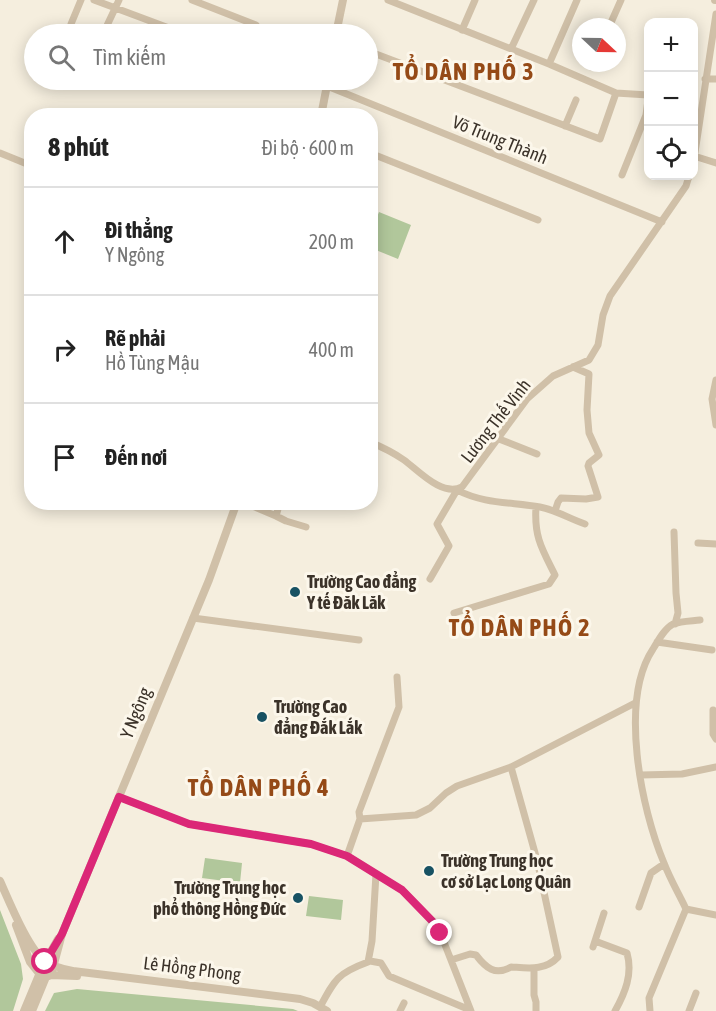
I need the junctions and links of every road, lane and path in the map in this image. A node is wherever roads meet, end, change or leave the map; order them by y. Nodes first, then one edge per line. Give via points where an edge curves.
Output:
1 (81, 0) edge
2 (94, 0) edge
3 (119, 0) edge
4 (192, 0) edge
5 (343, 0) edge
6 (387, 0) edge
7 (476, 0) edge
8 (534, 0) edge
9 (578, 0) edge
10 (621, 0) edge
11 (116, 8) junction
12 (716, 14) edge
13 (613, 18) edge
14 (71, 24) dead end
15 (108, 24) edge
16 (158, 24) edge
17 (253, 24) edge
18 (338, 24) edge
19 (462, 30) junction
20 (512, 49) junction
21 (378, 55) edge
22 (712, 60) edge
23 (549, 64) junction
24 (705, 79) junction
25 (716, 79) edge
26 (326, 90) edge
27 (344, 90) edge
28 (616, 93) junction
29 (644, 97) edge
30 (698, 99) edge
31 (702, 99) junction
32 (576, 100) dead end
33 (322, 108) edge
34 (644, 119) edge
35 (565, 126) junction
36 (698, 128) edge
37 (0, 153) edge
38 (378, 156) edge
39 (698, 159) edge
40 (24, 163) edge
41 (716, 163) edge
42 (622, 175) dead end
43 (688, 180) edge
44 (538, 220) dead end
45 (662, 222) junction
46 (573, 367) junction
47 (716, 380) edge
48 (714, 396) edge
49 (716, 425) edge
50 (499, 439) junction
51 (378, 446) edge
52 (537, 454) dead end
53 (457, 490) junction
54 (536, 507) junction
55 (235, 510) edge
56 (262, 510) edge
57 (278, 510) edge
58 (555, 511) junction
59 (276, 516) junction
60 (585, 524) dead end
61 (306, 527) dead end
62 (674, 532) dead end
63 (698, 543) dead end
64 (716, 544) edge
65 (430, 579) dead end
66 (454, 613) dead end
67 (193, 618) junction
68 (700, 620) dead end
69 (675, 624) junction
70 (359, 640) dead end
71 (657, 642) junction
72 (712, 650) dead end
73 (397, 678) dead end
74 (635, 703) junction
75 (713, 710) dead end
76 (716, 739) edge
77 (511, 767) junction
78 (716, 767) edge
79 (640, 775) junction
80 (119, 797) junction
81 (360, 819) junction
82 (347, 856) junction
83 (664, 864) junction
84 (376, 874) junction
85 (0, 881) edge
86 (10, 904) junction
87 (639, 907) dead end
88 (686, 909) junction
89 (604, 913) dead end
90 (716, 915) edge
91 (451, 960) junction
92 (370, 961) dead end
93 (49, 964) junction
94 (534, 968) junction
95 (43, 975) junction
96 (696, 993) dead end
97 (404, 1003) dead end
98 (322, 1010) edge
99 (470, 1010) edge
100 (24, 1011) edge
101 (32, 1011) edge
102 (400, 1011) edge
103 (536, 1011) edge
104 (615, 1011) edge
105 (650, 1011) edge
106 (689, 1011) edge

1 - 14 street
2 - 11 street
3 - 11 street
4 - 17 street
5 - 18 street
6 - 19 street
7 - 19 street
8 - 20 street
9 - 23 street
10 - 13 street
11 - 15 street
11 - 16 street
12 - 22 street
19 - 20 street
20 - 23 street
21 - 35 street
22 - 24 street
23 - 28 street
24 - 25 street
24 - 31 street
26 - 33 street
27 - 45 street, Võ Trung Thành
28 - 29 street
28 - 35 street via 600,139
30 - 31 street
31 - 36 street
32 - 35 street
34 - 42 street
37 - 40 street
38 - 44 street
39 - 41 street
43 - 45 street, Lương Thế Vinh
45 - 46 street, Lương Thế Vinh via 610,296 598,345 589,360
46 - 50 street, Lương Thế Vinh via 553,375 527,399
46 - 58 street via 589,374 589,433 598,455 588,466 598,497 561,498
47 - 48 street
48 - 49 street
50 - 52 street
50 - 53 street, Lương Thế Vinh
51 - 53 street via 446,489
53 - 54 street via 496,503
53 - 65 street, Lương Thế Vinh via 437,525 449,546
54 - 58 street
54 - 66 street via 535,527 555,575 549,584
55 - 67 street, Y Ngông
56 - 59 street
57 - 59 street
58 - 60 street
59 - 61 street
62 - 69 street via 678,613
63 - 64 street
67 - 70 street
67 - 80 street, Y Ngông
68 - 69 street
69 - 71 street
71 - 72 street
71 - 74 street via 644,662
73 - 81 street via 399,707
74 - 77 street
74 - 79 street
75 - 76 street
77 - 81 street via 456,786 416,815
77 - 94 street via 558,957 552,964
78 - 79 street via 682,774
79 - 83 street
80 - 82 street via 189,824 311,844
80 - 93 street, Y Ngông
81 - 82 street
82 - 84 street
83 - 87 street via 651,873
83 - 88 street
84 - 91 street via 402,890 438,927
84 - 98 street via 368,962 342,973 331,985
85 - 86 street
86 - 93 street via 28,939
86 - 95 street via 30,962
88 - 90 street
88 - 105 street via 649,998
89 - 104 street via 594,944 627,953 629,961 626,987
91 - 94 street via 470,954 476,955 487,969
91 - 99 street
92 - 99 street via 381,963 389,976
93 - 95 street via 53,971
93 - 95 street via 39,965
93 - 98 street, Lê Hồng Phong via 73,971 300,999
94 - 103 street
95 - 98 street, Lê Hồng Phong via 72,975
95 - 100 street
95 - 101 street
96 - 106 street
97 - 102 street

